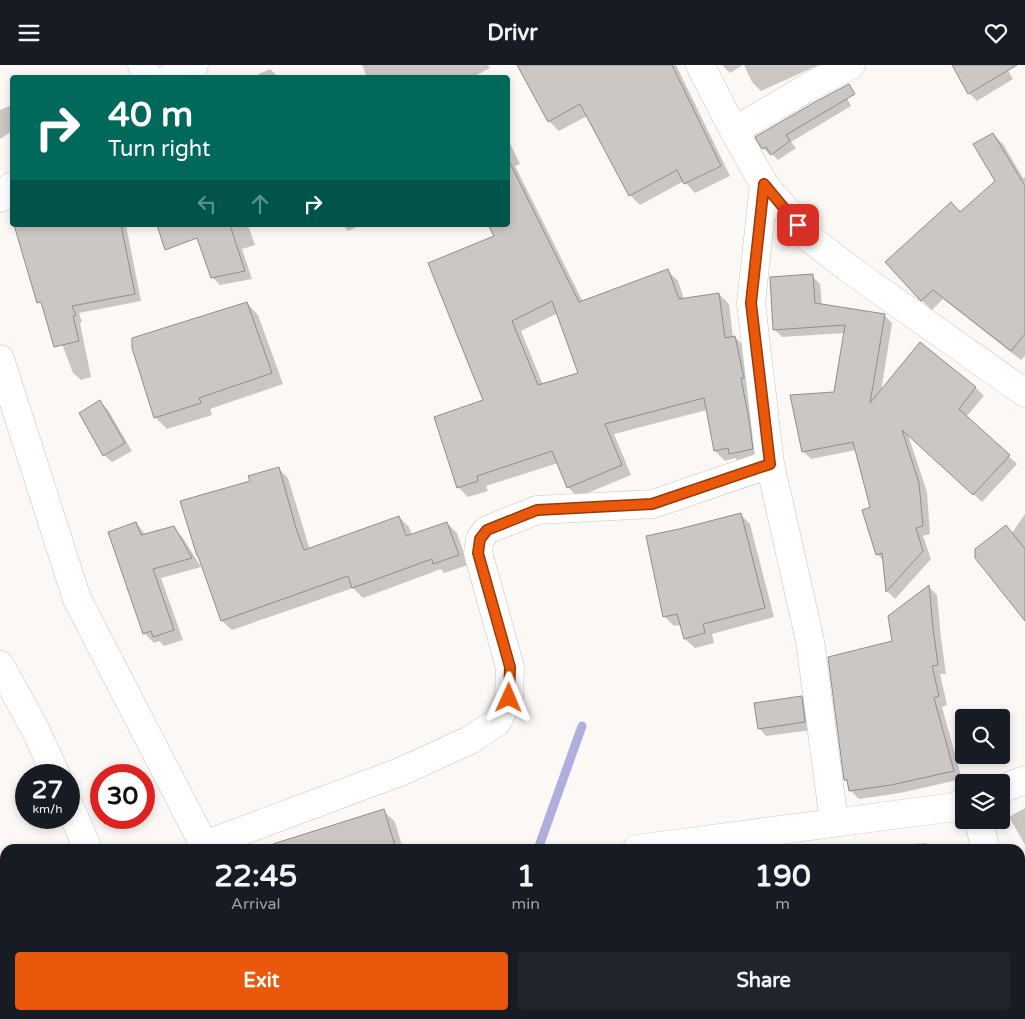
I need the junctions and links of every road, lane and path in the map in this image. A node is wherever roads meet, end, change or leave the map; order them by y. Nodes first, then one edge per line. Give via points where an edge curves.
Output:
1 (194, 65) edge
2 (700, 65) edge
3 (851, 65) edge
4 (175, 75) edge
5 (734, 131) junction
6 (764, 184) junction
7 (10, 187) edge
8 (0, 198) edge
9 (0, 359) edge
10 (1025, 393) edge
11 (770, 464) junction
12 (0, 665) edge
13 (51, 764) edge
14 (1025, 781) edge
15 (1010, 786) edge
16 (955, 807) edge
17 (834, 823) junction
18 (79, 829) edge
19 (980, 829) edge
20 (86, 844) edge
21 (202, 844) edge
22 (212, 844) edge
23 (698, 844) edge
24 (984, 844) edge

1 - 4 street
2 - 5 street
3 - 5 street
5 - 6 street
6 - 10 street via 809,238
6 - 11 street via 751,303
7 - 8 street
9 - 21 street via 76,599
11 - 17 street via 810,641
11 - 22 street via 652,504 537,510 487,530 480,539 478,553 510,667 509,698 497,722 470,740 400,772
12 - 13 street
14 - 15 street
16 - 17 street
17 - 23 street
18 - 20 street
19 - 24 street

